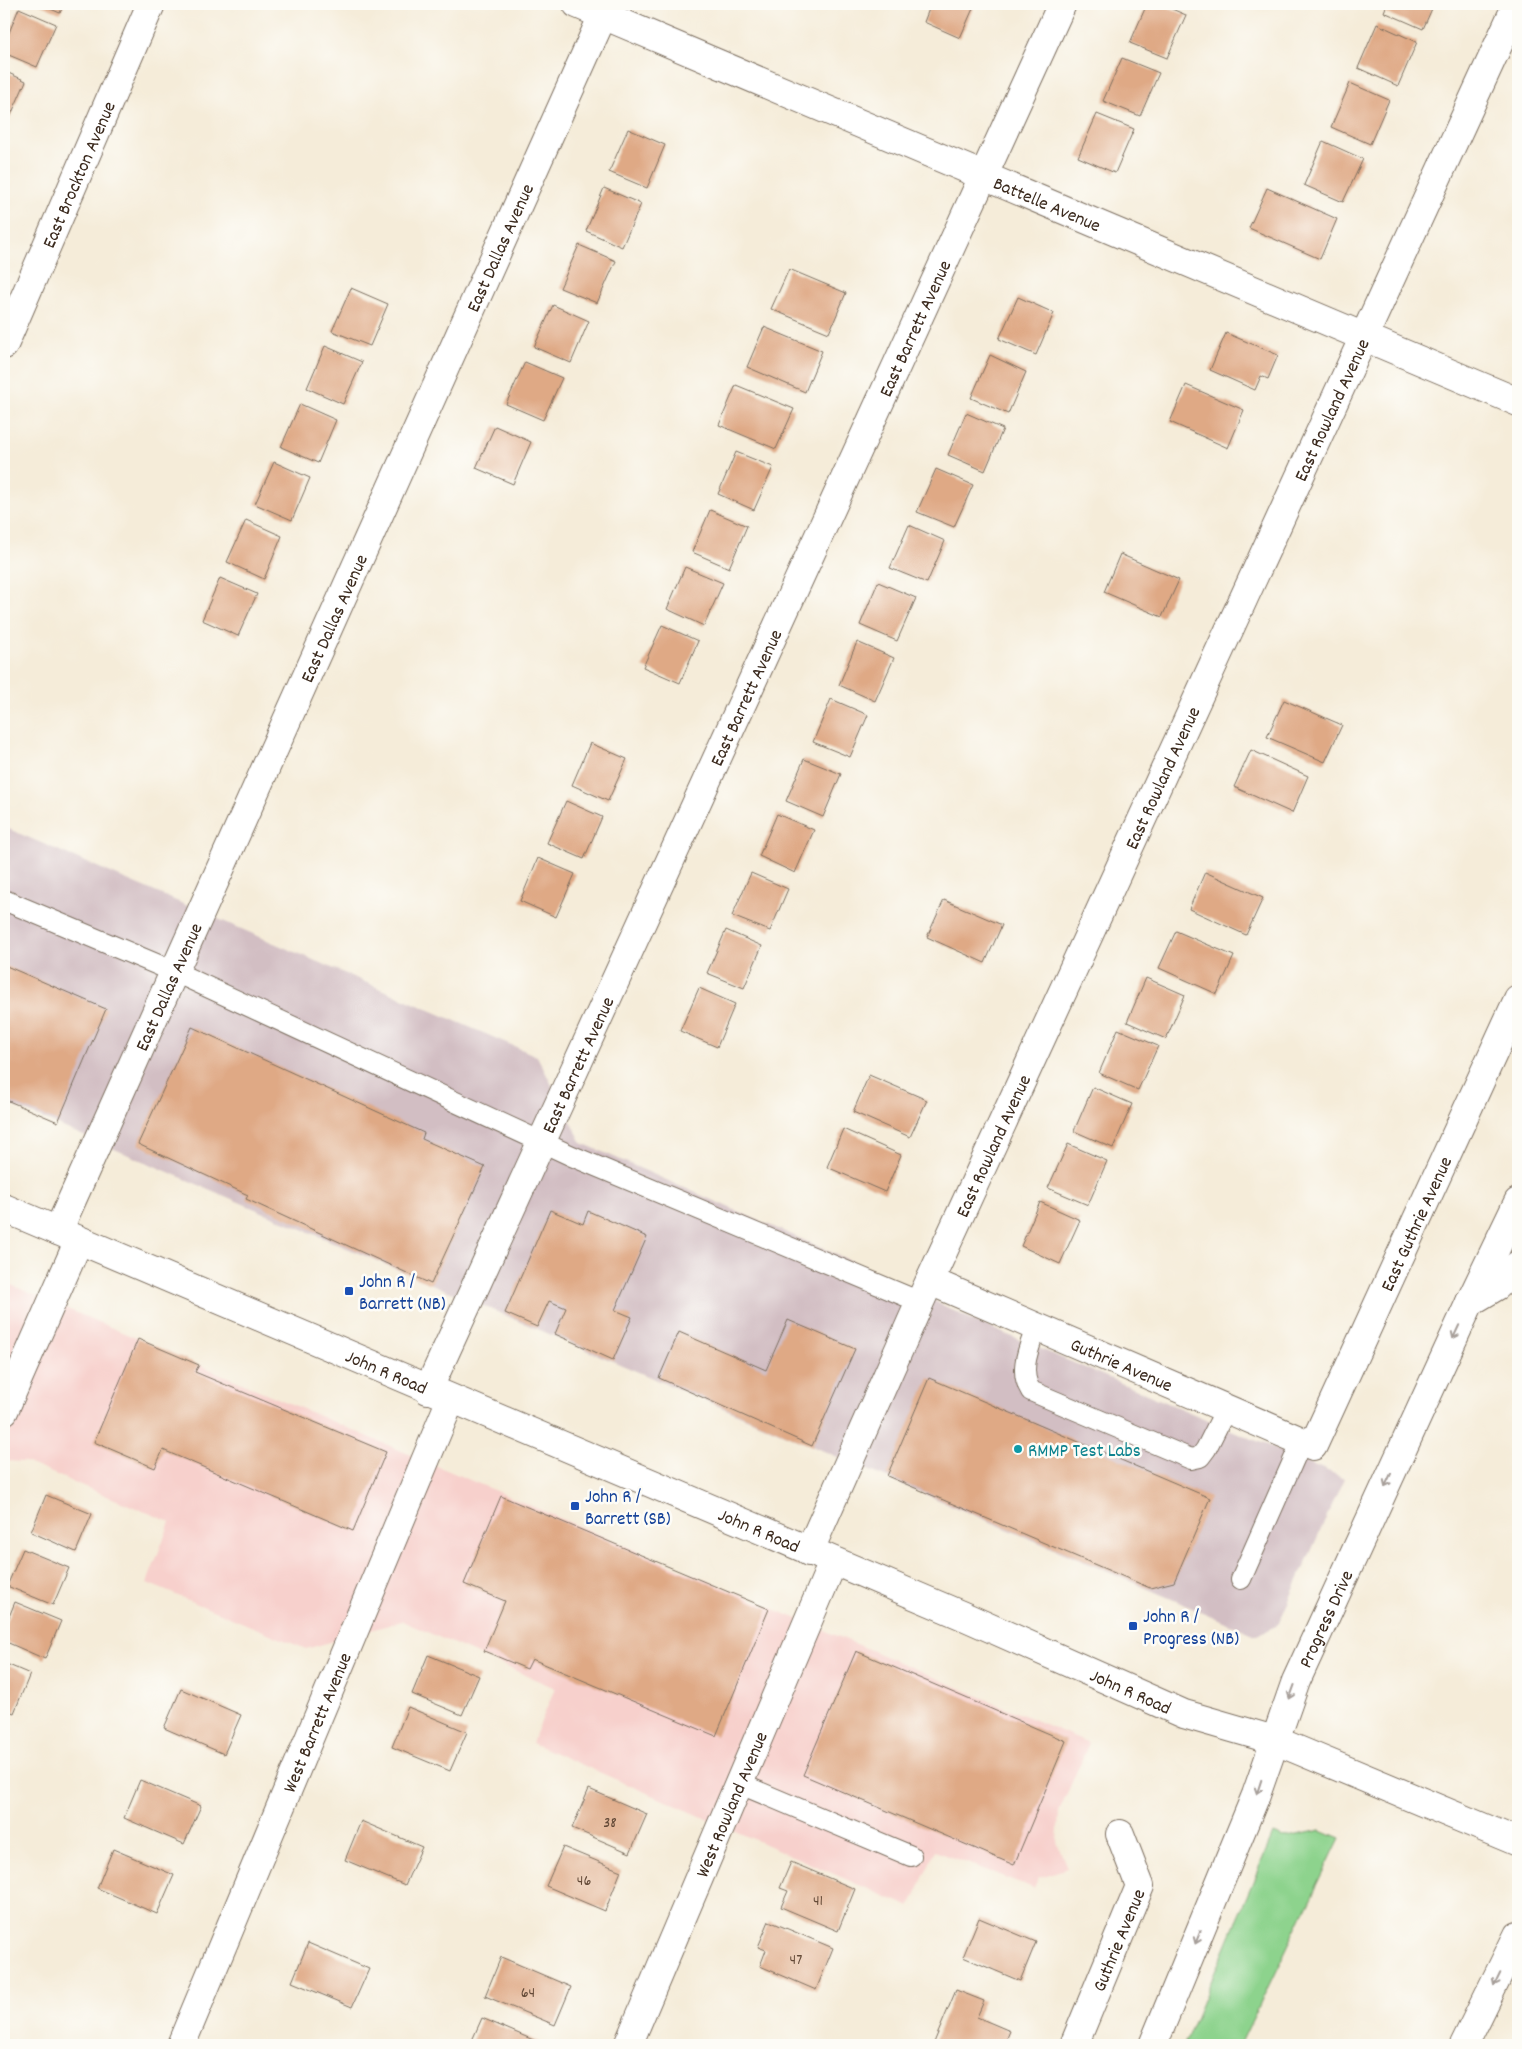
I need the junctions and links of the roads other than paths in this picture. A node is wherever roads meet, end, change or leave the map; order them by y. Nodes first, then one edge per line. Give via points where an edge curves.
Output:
1 (150, 4) edge
2 (577, 4) edge
3 (1062, 4) edge
4 (1517, 4) edge
5 (606, 9) edge
6 (983, 175) junction
7 (1364, 337) junction
8 (4, 345) edge
9 (1518, 402) edge
10 (4, 900) edge
11 (174, 972) junction
12 (1518, 999) edge
13 (540, 1142) junction
14 (1518, 1202) edge
15 (4, 1208) edge
16 (68, 1236) junction
17 (1518, 1265) edge
18 (925, 1292) junction
19 (1470, 1302) junction
20 (1036, 1328) junction
21 (440, 1394) junction
22 (1226, 1409) junction
23 (4, 1412) edge
24 (1307, 1444) junction
25 (821, 1557) junction
26 (1241, 1579) dead end
27 (1274, 1740) junction
28 (738, 1783) junction
29 (1120, 1834) dead end
30 (1518, 1842) edge
31 (911, 1856) dead end
32 (1518, 1935) edge
33 (182, 2045) edge
34 (628, 2045) edge
35 (1074, 2045) edge
36 (1153, 2045) edge
37 (1464, 2045) edge

1 - 8 main road, East Brockton Avenue
2 - 5 main road, Battelle Avenue
3 - 6 main road, East Barrett Avenue
4 - 7 main road, East Rowland Avenue
5 - 6 main road, Battelle Avenue
5 - 11 main road, East Dallas Avenue
6 - 7 main road, Battelle Avenue
6 - 13 main road, East Barrett Avenue
7 - 9 main road, Battelle Avenue
7 - 18 main road, East Rowland Avenue
10 - 11 lane
11 - 13 lane
11 - 16 main road, East Dallas Avenue
12 - 24 main road, East Guthrie Avenue
13 - 18 lane
13 - 21 main road, East Barrett Avenue
14 - 19 main road, Progress Drive
15 - 16 main road, John R Road
16 - 21 main road, John R Road
16 - 23 main road, East Dallas Avenue
17 - 19 main road via 1497,1286
18 - 20 main road, Guthrie Avenue
18 - 25 main road, East Rowland Avenue
19 -> 27 main road, Progress Drive via 1296,1680
20 - 22 main road, Guthrie Avenue
20 - 22 lane via 1026,1356 1026,1382 1031,1391 1182,1456 1200,1457
21 - 25 main road, John R Road
21 - 33 main road, West Barrett Avenue
22 - 24 main road, Guthrie Avenue
24 - 26 lane
25 - 27 main road, John R Road via 1184,1714
25 - 28 main road, West Rowland Avenue
27 - 30 main road, John R Road
27 -> 36 main road, Progress Drive via 1256,1795
28 - 31 lane
28 - 34 main road, West Rowland Avenue
29 - 35 main road, Guthrie Avenue via 1140,1886
32 -> 37 main road

